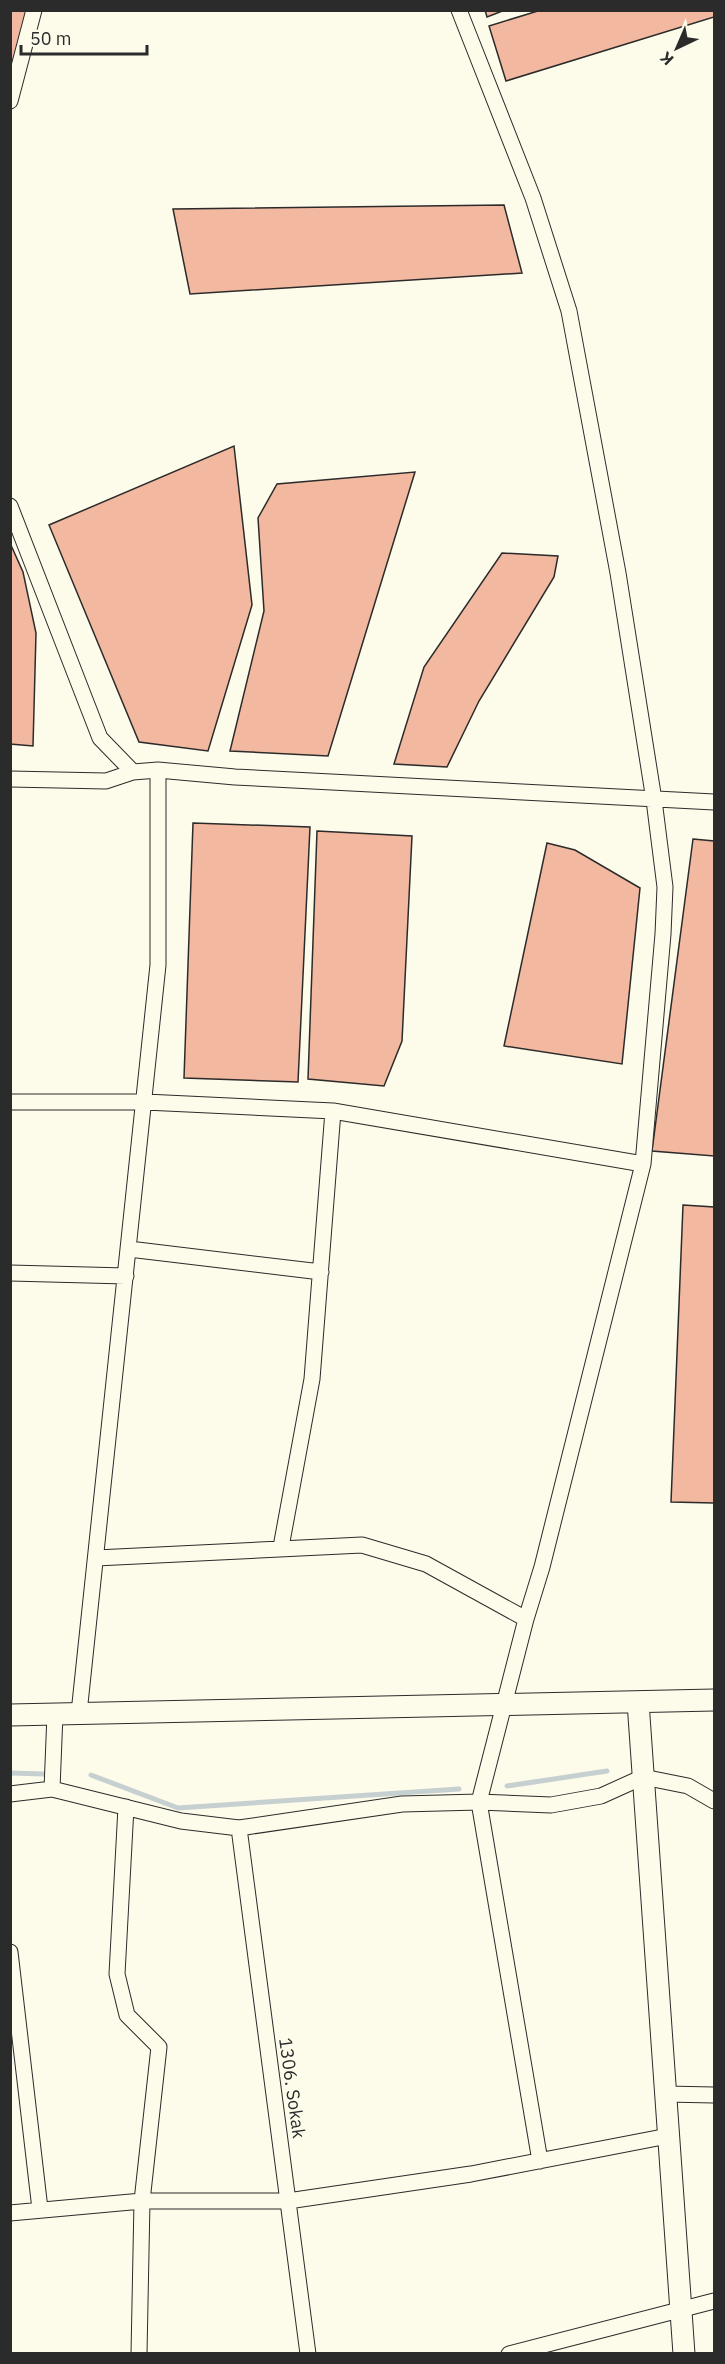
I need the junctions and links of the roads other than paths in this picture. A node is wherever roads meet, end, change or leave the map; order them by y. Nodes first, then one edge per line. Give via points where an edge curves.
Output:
1 (34, 10) edge
2 (459, 10) edge
3 (10, 101) edge
4 (10, 506) edge
5 (159, 770) junction
6 (133, 772) junction
7 (10, 778) edge
8 (654, 800) junction
9 (714, 802) edge
10 (10, 1102) edge
11 (145, 1102) junction
12 (333, 1111) junction
13 (643, 1164) junction
14 (129, 1249) junction
15 (321, 1272) junction
16 (10, 1273) edge
17 (126, 1276) junction
18 (281, 1547) junction
19 (96, 1558) junction
20 (526, 1619) junction
21 (714, 1700) edge
22 (638, 1702) junction
23 (503, 1705) junction
24 (79, 1713) junction
25 (55, 1714) junction
26 (10, 1715) edge
27 (643, 1777) junction
28 (52, 1789) junction
29 (10, 1794) edge
30 (714, 1801) edge
31 (479, 1802) junction
32 (126, 1807) junction
33 (239, 1828) junction
34 (10, 1952) edge
35 (665, 2094) junction
36 (714, 2095) edge
37 (668, 2136) junction
38 (540, 2161) junction
39 (142, 2201) junction
40 (288, 2201) junction
41 (40, 2209) junction
42 (10, 2213) edge
43 (714, 2301) edge
44 (681, 2311) junction
45 (138, 2354) edge
46 (308, 2354) edge
47 (509, 2354) edge
48 (684, 2354) edge

1 - 3 street
2 - 8 street via 533,198 569,311 618,573
4 - 6 street via 100,738
5 - 6 street
5 - 8 street
5 - 11 street via 159,965
6 - 7 street via 106,781
8 - 9 street
8 - 13 street via 665,887
10 - 11 street
11 - 12 street
11 - 14 street
12 - 13 street
12 - 15 street
13 - 20 street
14 - 15 street
14 - 17 street
15 - 18 street via 312,1379
16 - 17 street
17 - 19 street
18 - 19 street
18 - 20 street via 362,1545 426,1564
19 - 24 street
20 - 23 street
21 - 22 street
22 - 23 street
22 - 27 street
23 - 24 street
23 - 31 street
24 - 25 street
25 - 26 street
25 - 28 street
27 - 30 street via 688,1786
27 - 31 street via 601,1796 551,1805
27 - 35 street
28 - 29 street
28 - 32 street
31 - 33 street via 402,1804
31 - 38 street
32 - 33 street via 181,1821
32 - 39 street via 117,1974 127,2015 159,2047
33 - 40 street, 1306. Sokak
34 - 41 street
35 - 36 street
35 - 37 street
37 - 38 street
37 - 44 street
38 - 40 street
39 - 40 street
39 - 41 street
39 - 45 street
40 - 46 street, 1306. Sokak
41 - 42 street
43 - 44 street
44 - 47 street
44 - 48 street

